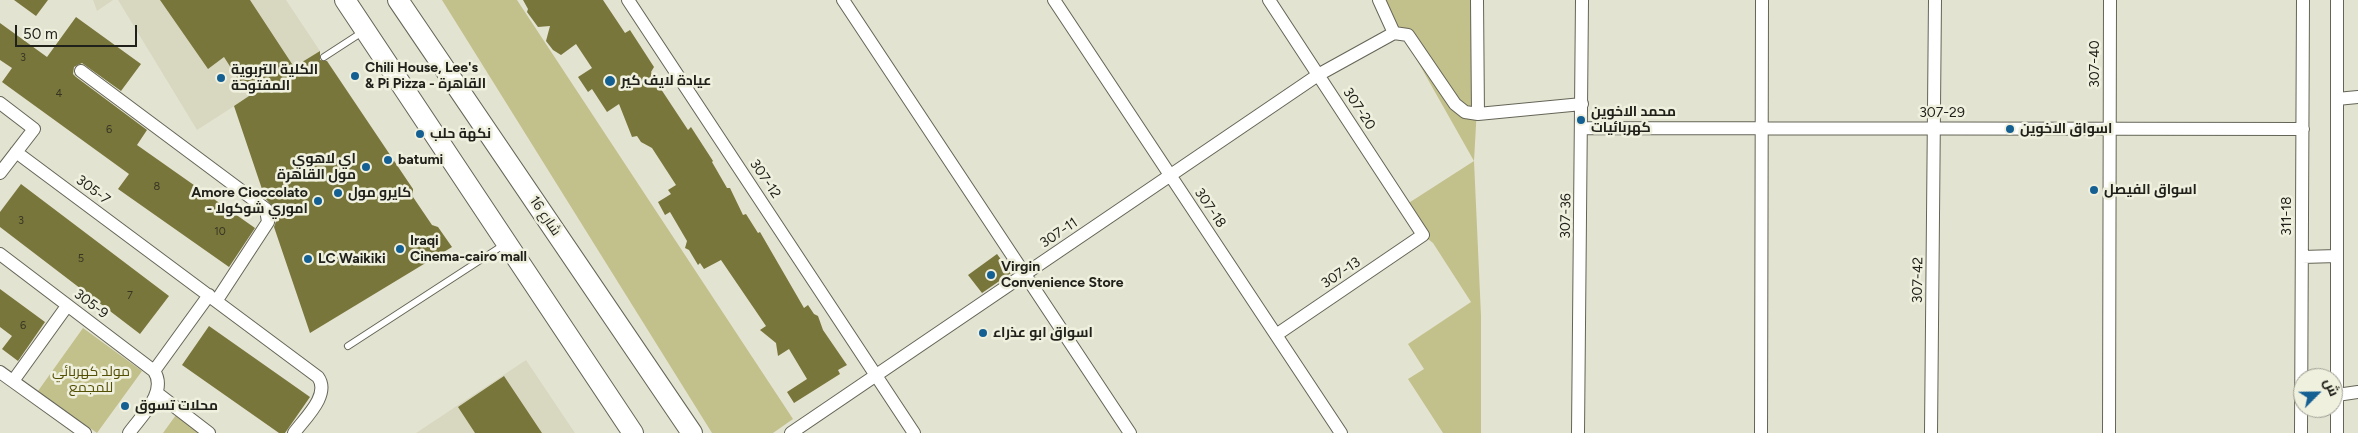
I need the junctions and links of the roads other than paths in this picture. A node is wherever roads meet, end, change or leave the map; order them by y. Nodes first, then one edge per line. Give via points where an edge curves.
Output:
1 (345, 0) edge
2 (398, 0) edge
3 (628, 0) edge
4 (843, 0) edge
5 (1054, 0) edge
6 (1269, 0) edge
7 (1379, 0) edge
8 (1477, 0) edge
9 (1582, 0) edge
10 (1762, 0) edge
11 (1935, 0) edge
12 (2110, 0) edge
13 (2303, 0) edge
14 (2337, 0) edge
15 (365, 30) junction
16 (1394, 33) junction
17 (324, 56) dead end
18 (81, 71) dead end
19 (1318, 75) junction
20 (2358, 97) edge
21 (2337, 99) junction
22 (0, 103) edge
23 (1582, 104) junction
24 (1478, 114) junction
25 (1582, 128) junction
26 (1762, 128) junction
27 (1934, 128) junction
28 (2109, 128) junction
29 (2303, 129) junction
30 (16, 152) junction
31 (0, 173) edge
32 (1170, 176) junction
33 (1424, 235) joint
34 (506, 243) junction
35 (0, 254) edge
36 (2337, 256) junction
37 (2302, 257) junction
38 (1025, 274) junction
39 (213, 298) junction
40 (67, 306) junction
41 (1276, 335) junction
42 (348, 346) dead end
43 (2337, 368) edge
44 (0, 372) edge
45 (876, 375) junction
46 (13, 381) junction
47 (157, 382) junction
48 (2358, 392) edge
49 (2343, 394) edge
50 (2337, 418) edge
51 (85, 433) edge
52 (129, 433) edge
53 (209, 433) edge
54 (294, 433) edge
55 (633, 433) edge
56 (692, 433) edge
57 (791, 433) edge
58 (914, 433) edge
59 (1130, 433) edge
60 (1341, 433) edge
61 (1578, 433) edge
62 (1761, 433) edge
63 (1931, 433) edge
64 (2109, 433) edge
65 (2301, 433) edge
66 (2337, 433) edge

1 - 15 main road
2 - 56 main road, شارع 16
3 - 45 street, 307-12
4 - 38 street
5 - 32 street, 307-18
6 - 19 street, 307-20
7 - 16 street
8 - 24 street
9 - 23 street, 307-36
10 - 26 street
11 - 27 street, 307-42
12 - 28 street, 307-40
13 - 29 street, 311-18
14 - 21 street
15 - 17 lane
15 - 34 main road
16 - 19 street, 307-11
16 - 24 street via 1408,35 1455,104 1465,112
18 - 39 street via 266,210 268,222
19 - 32 street, 307-11
19 - 33 street, 307-20
20 - 21 street
21 - 36 street
22 - 30 street via 34,129
23 - 24 street
23 - 25 street, 307-36
25 - 26 street, 307-29
25 - 61 street, 307-36
26 - 27 street, 307-29
26 - 62 street
27 - 28 street, 307-29
27 - 63 street, 307-42
28 - 29 street, 307-29
28 - 64 street
29 - 37 street, 311-18
30 - 31 street
30 - 39 street, 305-7
32 - 38 street, 307-11
32 - 41 street, 307-18
33 - 41 street, 307-13
34 - 42 lane
34 - 55 main road
35 - 40 street, 305-9
36 - 37 street
36 - 43 street
37 - 65 street, 311-18
38 - 45 street, 307-11
38 - 59 street
39 - 47 street
39 - 54 street, 305-7 via 320,380 321,396
40 - 46 street
40 - 47 street, 305-9
41 - 60 street, 307-18
44 - 46 street
45 - 57 street, 307-11
45 - 58 street, 307-12
46 - 51 street
47 - 52 street
47 - 53 street, 305-9
48 - 49 street
50 - 66 street

